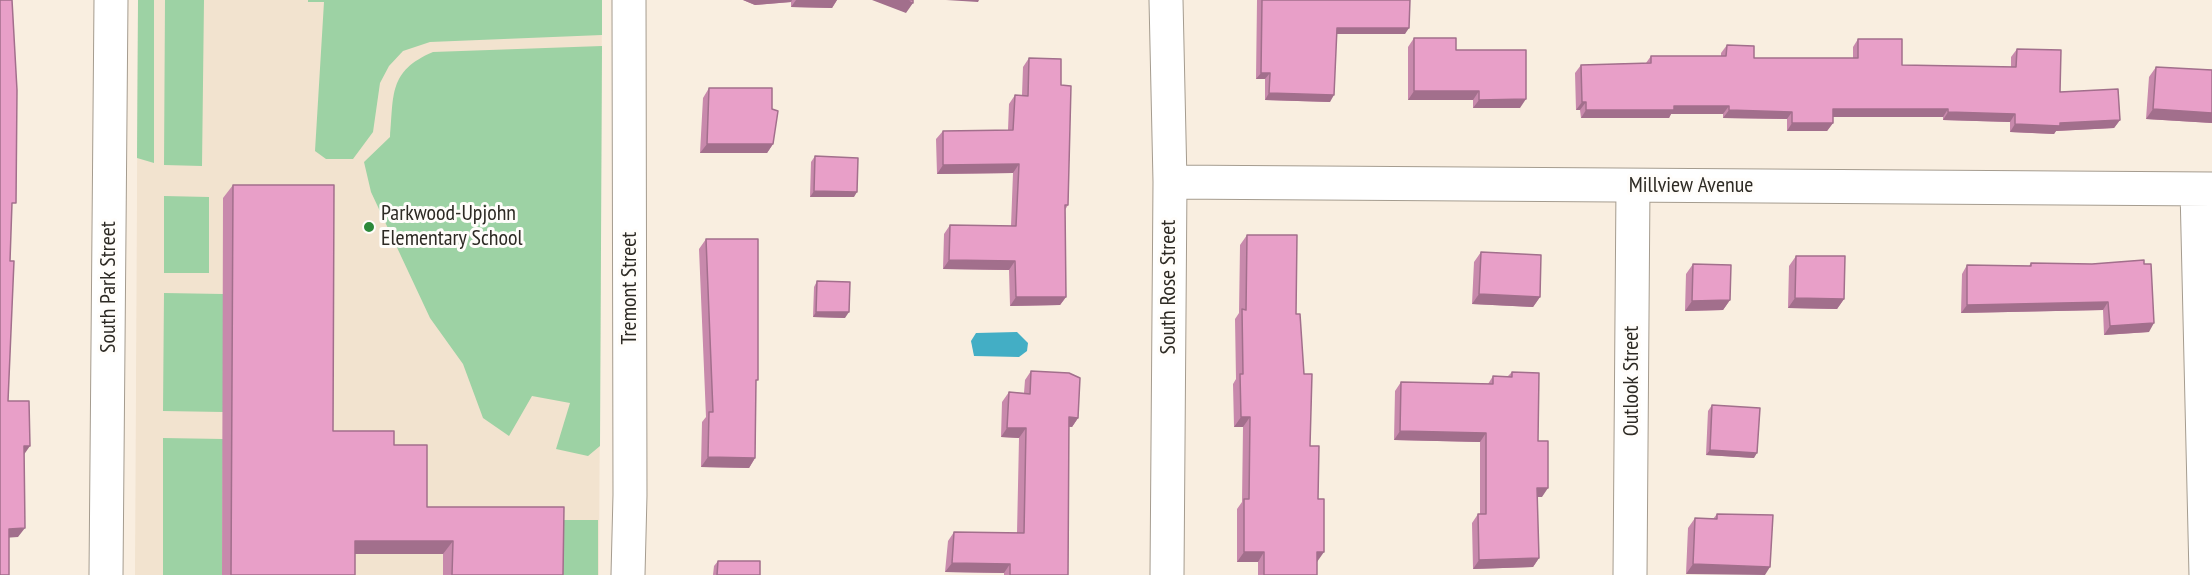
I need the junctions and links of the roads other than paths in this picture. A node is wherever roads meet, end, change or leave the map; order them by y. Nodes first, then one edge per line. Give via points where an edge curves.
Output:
1 (111, 0) edge
2 (629, 0) edge
3 (1166, 0) edge
4 (1170, 182) junction
5 (1633, 186) junction
6 (2204, 189) edge
7 (106, 575) edge
8 (628, 575) edge
9 (1167, 575) edge
10 (1630, 575) edge
11 (2206, 575) edge

1 - 7 street, South Park Street
2 - 8 street, Tremont Street
3 - 4 street, South Rose Street
4 - 5 street, Millview Avenue
4 - 9 street, South Rose Street
5 - 6 street, Millview Avenue
5 - 10 street, Outlook Street
6 - 11 street

